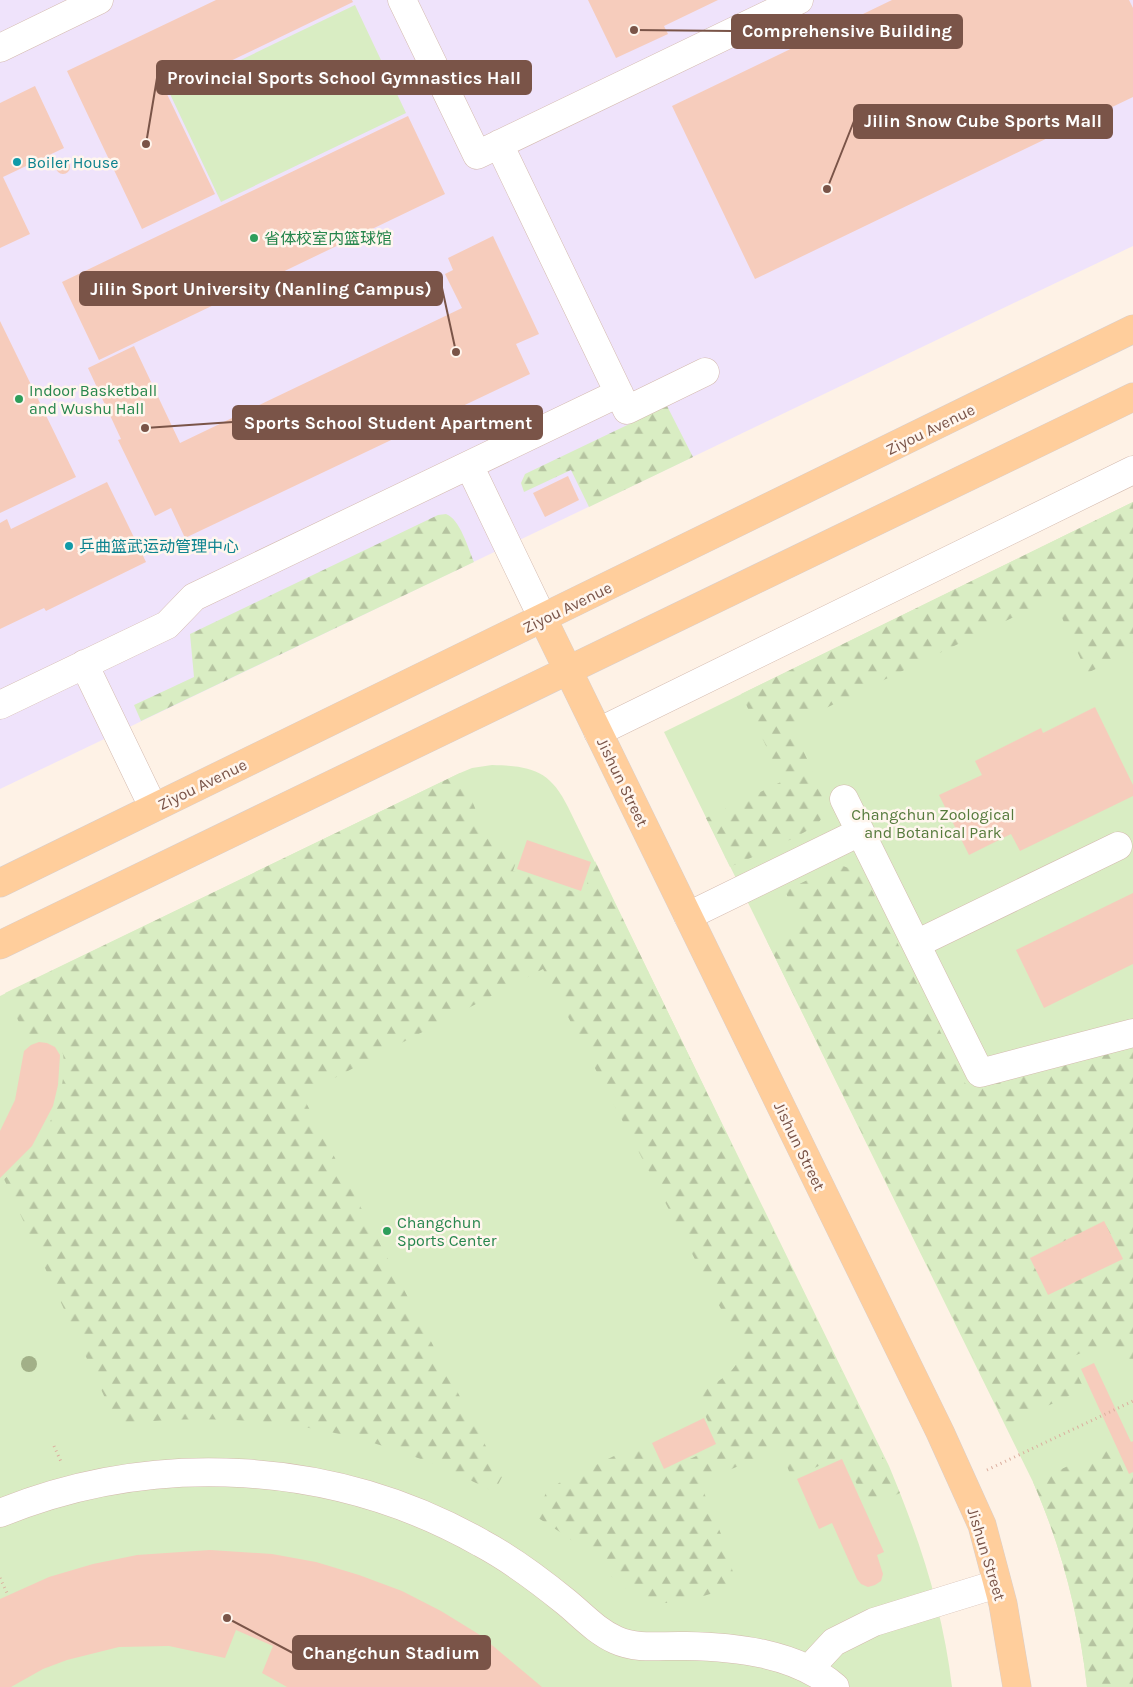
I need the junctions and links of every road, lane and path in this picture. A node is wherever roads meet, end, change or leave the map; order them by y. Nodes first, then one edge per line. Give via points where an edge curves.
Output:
1 (99, 0) edge
2 (402, 0) edge
3 (799, 0) edge
4 (0, 48) edge
5 (500, 144) junction
6 (1133, 330) edge
7 (705, 372) dead end
8 (619, 392) junction
9 (1133, 397) edge
10 (469, 464) junction
11 (1133, 470) edge
12 (543, 619) junction
13 (84, 664) junction
14 (568, 670) junction
15 (0, 705) edge
16 (598, 732) junction
17 (844, 799) dead end
18 (154, 807) junction
19 (860, 832) junction
20 (1118, 846) dead end
21 (0, 883) edge
22 (688, 916) junction
23 (916, 944) junction
24 (0, 945) edge
25 (1133, 1033) edge
26 (1133, 1401) edge
27 (962, 1482) junction
28 (0, 1512) edge
29 (0, 1578) edge
30 (998, 1584) junction
31 (8, 1595) dead end
32 (809, 1669) junction
33 (835, 1687) edge
34 (1017, 1687) edge

1 - 4 street
2 - 5 street via 477,155
3 - 5 street
5 - 8 street
6 - 12 main road, Ziyou Avenue
7 - 8 street via 627,410
8 - 10 street
9 - 14 main road
10 - 12 street
10 - 13 street via 194,598 167,625
11 - 16 street
12 - 14 main road, Jishun Street
12 - 18 main road, Ziyou Avenue
13 - 15 street
13 - 18 street
14 - 16 main road, Jishun Street
14 - 24 main road
16 - 22 main road, Jishun Street
17 - 19 street
18 - 21 main road, Ziyou Avenue
19 - 22 street
19 - 23 street
20 - 23 street
22 - 27 main road, Jishun Street
23 - 25 street via 980,1073
26 - 27 path
27 - 30 main road, Jishun Street via 982,1524
28 - 32 street via 74,1488 125,1477 178,1472 230,1471 334,1485 385,1500 481,1542 525,1570 589,1624 615,1639 636,1647 730,1648
29 - 31 path
30 - 32 street via 874,1622 834,1642
30 - 34 main road, Jishun Street
32 - 33 street

